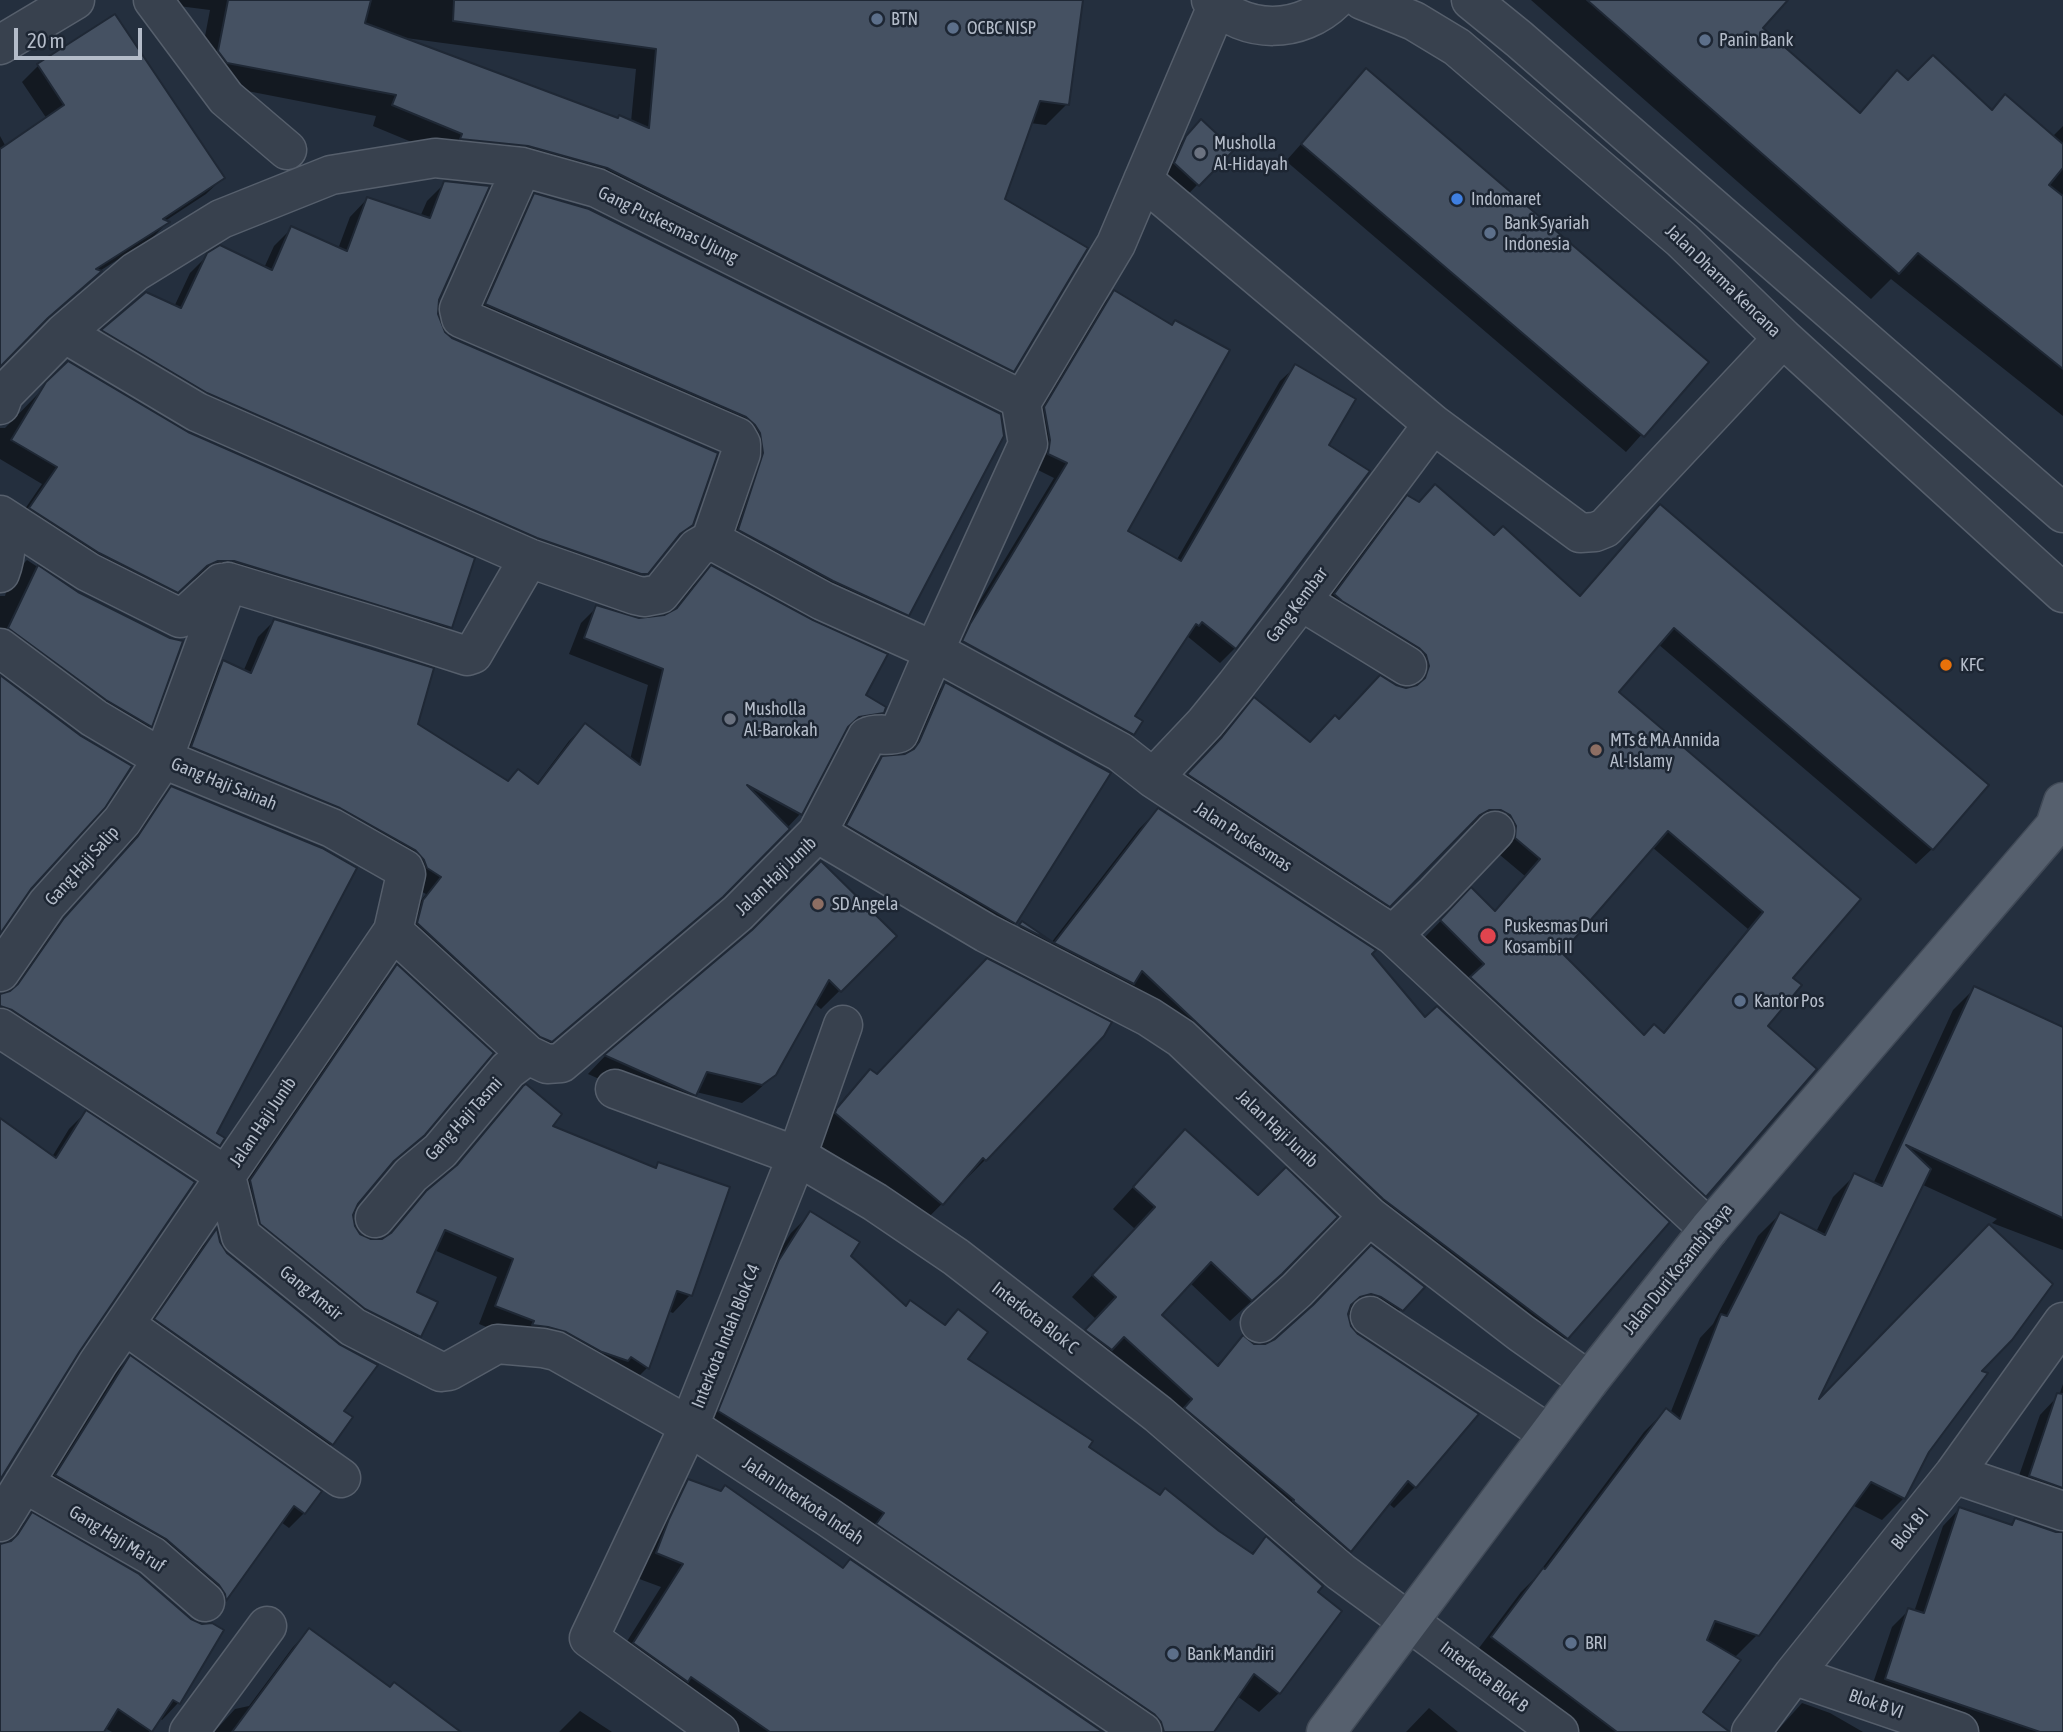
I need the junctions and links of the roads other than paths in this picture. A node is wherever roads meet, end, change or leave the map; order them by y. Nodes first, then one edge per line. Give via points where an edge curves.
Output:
1 (75, 0) edge
2 (153, 0) edge
3 (1335, 0) edge
4 (1362, 0) edge
5 (1471, 0) edge
6 (1214, 3) edge
7 (0, 45) edge
8 (287, 150) dead end
9 (522, 167) junction
10 (1143, 180) junction
11 (64, 333) junction
12 (1783, 338) junction
13 (1, 397) edge
14 (1021, 403) junction
15 (1433, 424) junction
16 (2063, 513) edge
17 (0, 515) edge
18 (0, 524) edge
19 (711, 540) junction
20 (529, 558) junction
21 (0, 573) edge
22 (228, 582) junction
23 (2063, 593) edge
24 (1301, 601) junction
25 (0, 648) edge
26 (934, 651) junction
27 (1407, 666) dead end
28 (163, 759) junction
29 (1153, 778) junction
30 (2060, 816) edge
31 (1494, 831) dead end
32 (817, 833) junction
33 (393, 931) junction
34 (1393, 935) junction
35 (0, 972) edge
36 (843, 1025) dead end
37 (0, 1028) edge
38 (528, 1055) junction
39 (615, 1089) dead end
40 (797, 1156) junction
41 (226, 1176) junction
42 (1369, 1216) junction
43 (375, 1218) dead end
44 (1709, 1229) junction
45 (1370, 1316) dead end
46 (2063, 1322) edge
47 (1260, 1324) dead end
48 (125, 1325) junction
49 (442, 1372) joint
50 (1589, 1381) junction
51 (689, 1426) junction
52 (1549, 1434) junction
53 (1954, 1474) junction
54 (341, 1478) dead end
55 (24, 1483) junction
56 (2063, 1511) edge
57 (0, 1522) edge
58 (205, 1602) dead end
59 (1409, 1621) junction
60 (267, 1626) dead end
61 (1793, 1675) junction
62 (189, 1732) edge
63 (719, 1732) edge
64 (1142, 1732) edge
65 (1326, 1732) edge
66 (1559, 1732) edge
67 (1751, 1732) edge
68 (1959, 1732) edge

1 - 7 street
2 - 8 street via 226,99
3 - 6 street via 1310,18 1272,27 1234,17
4 - 12 street, Jalan Dharma Kencana via 1414,21 1457,47 1682,240
5 - 16 street
6 - 10 street
9 - 11 street, Gang Puskesmas Ujung via 435,158 331,175 221,219 135,272
9 - 14 street, Gang Puskesmas Ujung via 597,188
9 - 19 street via 459,309 461,318 737,437 741,453
10 - 14 street via 1116,244
10 - 15 street
11 - 13 street, Gang Puskesmas Ujung
11 - 20 street via 197,412
12 - 15 street via 1605,528 1595,532 1580,533
12 - 23 street, Jalan Dharma Kencana
14 - 26 street via 1028,444
15 - 24 street, Gang Kembar
17 - 22 street via 88,572 180,618
18 - 21 street via 5,554
19 - 20 street via 697,548 660,594 644,597
19 - 26 street, Jalan Puskesmas via 823,601
20 - 22 street via 473,654 467,656
22 - 28 street, Gang Haji Salip
24 - 27 street
24 - 29 street, Gang Kembar via 1205,723
25 - 28 street, Gang Haji Sainah via 94,718
26 - 29 street, Jalan Puskesmas via 1120,752
26 - 32 street via 899,733 867,737
28 - 33 street, Gang Haji Sainah via 332,828 404,869
28 - 35 street, Gang Haji Salip via 122,821 47,904
29 - 34 street, Jalan Puskesmas
30 - 44 main road, Jalan Duri Kosambi Raya
31 - 34 street
32 - 38 street, Jalan Haji Junib via 738,913 561,1063 547,1064
32 - 42 street, Jalan Haji Junib via 986,933 1181,1038
33 - 38 street, Jalan Haji Junib
33 - 41 street, Jalan Haji Junib
34 - 44 street, Jalan Puskesmas
36 - 40 street, Interkota Indah Blok C4
37 - 41 street, Jalan Haji Junib
38 - 43 street, Gang Haji Tasmi via 508,1070 440,1151 411,1175
39 - 40 street, Interkota Blok C
40 - 51 street, Interkota Indah Blok C4
40 - 59 street, Interkota Blok C via 956,1256 1158,1415 1341,1572
41 - 48 street, Jalan Haji Junib
41 - 49 street, Gang Amsir via 241,1237 353,1327
42 - 47 street
42 - 50 street, Jalan Haji Junib
44 - 50 main road, Jalan Duri Kosambi Raya
45 - 52 street
46 - 53 street, Blok B I
48 - 54 street
48 - 55 street, Jalan Haji Junib
49 - 51 street, Jalan Interkota Indah via 497,1344 556,1351
50 - 52 main road, Jalan Duri Kosambi Raya
51 - 63 street, Interkota Indah Blok C4 via 589,1639
51 - 64 street, Jalan Interkota Indah
52 - 59 main road, Jalan Duri Kosambi Raya
53 - 56 street
53 - 61 street, Blok B I
55 - 57 street, Jalan Haji Junib
55 - 58 street, Gang Haji Ma'ruf via 152,1556
59 - 65 main road, Jalan Duri Kosambi Raya
59 - 66 street, Interkota Blok B
60 - 62 street
61 - 67 street, Blok B I
61 - 68 street, Blok B VI

